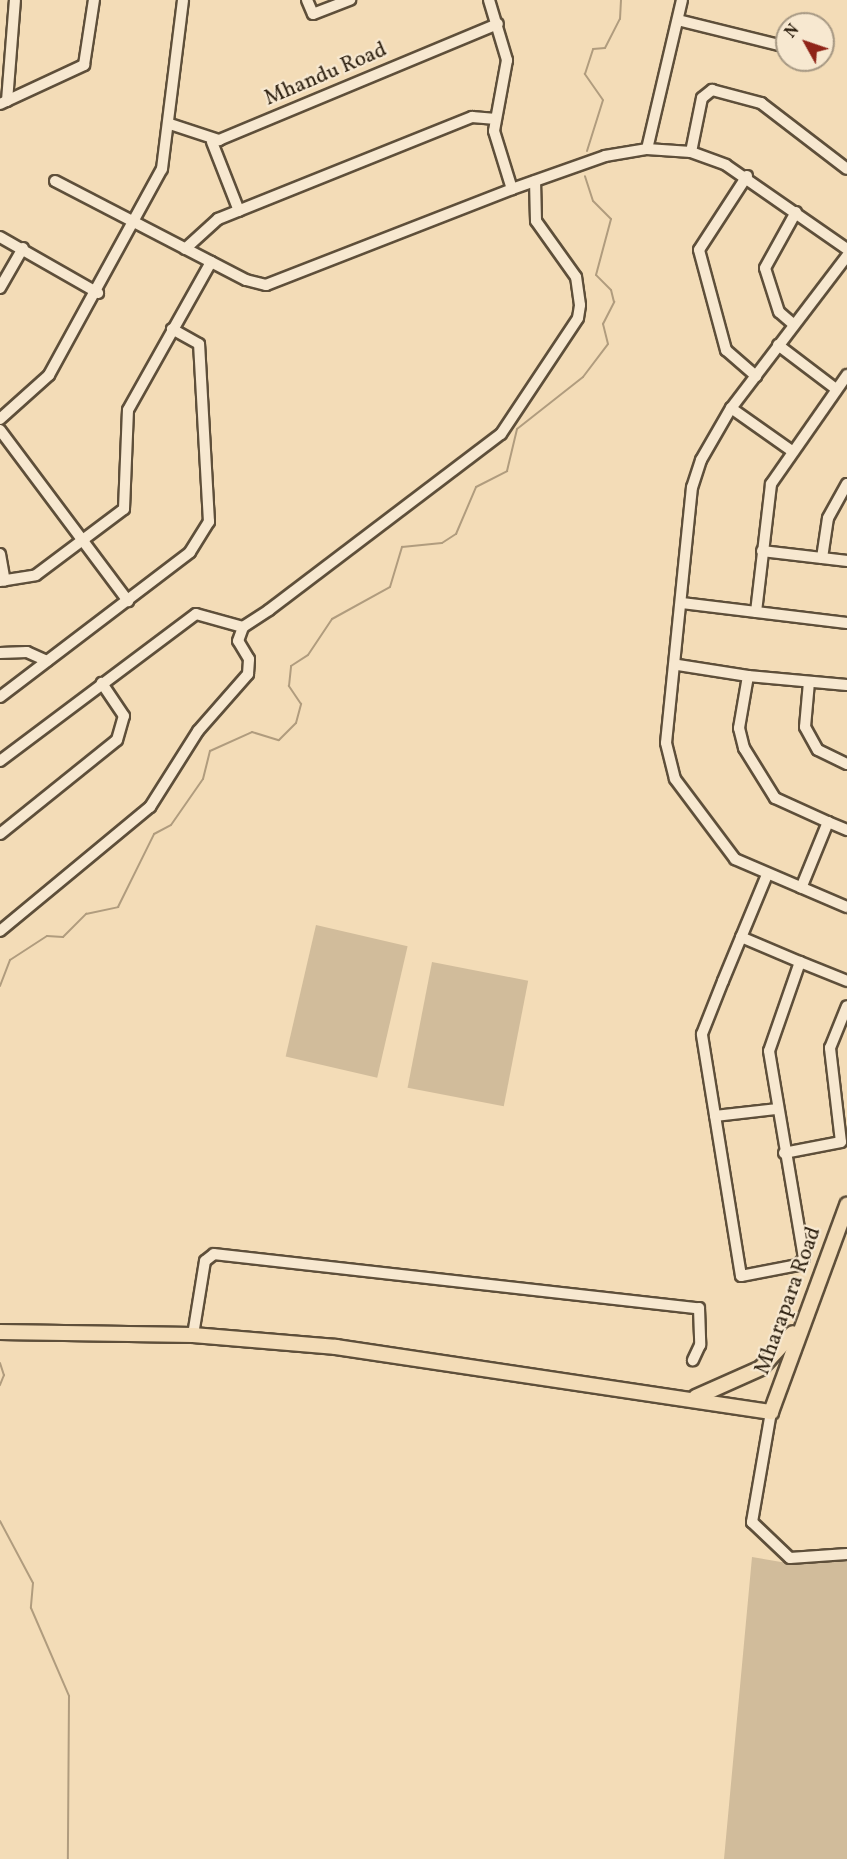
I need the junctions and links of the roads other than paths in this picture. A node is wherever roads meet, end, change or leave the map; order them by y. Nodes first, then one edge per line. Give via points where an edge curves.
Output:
1 (15, 0) edge
2 (94, 0) edge
3 (183, 0) edge
4 (307, 0) edge
5 (350, 0) edge
6 (682, 0) edge
7 (491, 1) edge
8 (678, 20) junction
9 (498, 24) junction
10 (775, 44) edge
11 (4, 103) edge
12 (493, 119) junction
13 (170, 124) junction
14 (212, 142) junction
15 (647, 148) junction
16 (691, 152) junction
17 (847, 170) edge
18 (747, 176) junction
19 (535, 181) junction
20 (55, 182) dead end
21 (512, 189) junction
22 (238, 211) junction
23 (796, 212) junction
24 (136, 225) junction
25 (0, 237) edge
26 (22, 248) junction
27 (185, 249) junction
28 (847, 249) edge
29 (847, 256) edge
30 (211, 261) junction
31 (0, 288) edge
32 (98, 293) junction
33 (794, 324) junction
34 (172, 328) junction
35 (778, 345) junction
36 (847, 375) edge
37 (756, 376) junction
38 (836, 389) junction
39 (731, 408) junction
40 (0, 419) edge
41 (0, 430) edge
42 (792, 452) junction
43 (847, 484) edge
44 (83, 539) junction
45 (762, 551) junction
46 (0, 554) edge
47 (822, 558) junction
48 (847, 561) edge
49 (2, 581) edge
50 (128, 601) junction
51 (682, 603) junction
52 (756, 612) junction
53 (847, 623) edge
54 (243, 627) junction
55 (0, 653) edge
56 (47, 661) junction
57 (678, 665) junction
58 (748, 676) junction
59 (809, 682) junction
60 (102, 683) junction
61 (847, 684) edge
62 (0, 697) edge
63 (0, 761) edge
64 (847, 764) edge
65 (828, 822) junction
66 (847, 830) edge
67 (0, 834) edge
68 (767, 875) junction
69 (801, 888) junction
70 (847, 907) edge
71 (0, 931) edge
72 (741, 938) junction
73 (800, 962) junction
74 (847, 981) edge
75 (847, 1006) edge
76 (776, 1109) junction
77 (715, 1116) junction
78 (784, 1153) junction
79 (847, 1205) edge
80 (803, 1316) junction
81 (0, 1332) edge
82 (193, 1335) junction
83 (693, 1360) dead end
84 (696, 1397) junction
85 (771, 1412) junction
86 (847, 1554) edge

1 - 11 street
2 - 11 street via 84,65
3 - 13 street
4 - 5 street via 313,14
6 - 8 street
7 - 9 street
8 - 10 street
8 - 15 street
9 - 12 street via 507,60
9 - 14 street, Mhandu Road
12 - 21 street
12 - 22 street via 472,117
13 - 14 street via 202,132
13 - 24 street via 162,170
14 - 22 street
15 - 16 street
15 - 19 street via 605,156
16 - 17 street via 702,98 712,90 760,103
16 - 18 street
18 - 23 street
18 - 37 street via 699,250 726,350
19 - 21 street
19 - 54 street via 536,221 576,277 578,318 514,416 480,454
20 - 24 street
21 - 30 street via 266,285
22 - 27 street via 208,226
23 - 28 street
23 - 33 street via 765,268 779,312
24 - 27 street
24 - 32 street
25 - 26 street
26 - 31 street
26 - 32 street
27 - 30 street
29 - 33 street
30 - 34 street
32 - 40 street via 49,375
33 - 35 street
34 - 44 street via 128,411 128,501
34 - 50 street via 199,344 209,522 190,552
35 - 37 street
35 - 38 street
36 - 38 street
37 - 39 street
38 - 42 street
39 - 42 street
39 - 51 street via 711,438 692,487
41 - 44 street
42 - 45 street via 771,484
43 - 47 street via 828,518
44 - 49 street via 36,575
44 - 50 street
45 - 47 street
45 - 52 street
46 - 49 street
47 - 48 street
50 - 56 street
51 - 52 street
51 - 57 street
52 - 53 street
54 - 60 street via 196,614
54 - 71 street via 238,641 249,659 248,674 198,731 150,807
55 - 56 street via 27,652
56 - 62 street
57 - 58 street
57 - 68 street via 666,744 675,779 721,845 735,859
58 - 59 street
58 - 65 street via 739,728 744,748 775,798
59 - 61 street
59 - 64 street via 805,727 818,750
60 - 63 street
60 - 67 street via 124,716 117,740
65 - 66 street
65 - 69 street
68 - 69 street
68 - 72 street
69 - 70 street
72 - 73 street
72 - 77 street via 702,1034
73 - 74 street
73 - 76 street via 769,1041
75 - 78 street via 830,1048 841,1142
76 - 77 street
76 - 78 street
77 - 78 street via 741,1276 798,1265 804,1258
79 - 80 main road, Mharapara Road
80 - 84 main road via 762,1368
80 - 85 main road, Mharapara Road
81 - 82 main road
82 - 83 street via 205,1261 214,1254 699,1308 700,1345
82 - 84 main road via 336,1347
84 - 85 main road
85 - 86 street via 752,1522 790,1558

